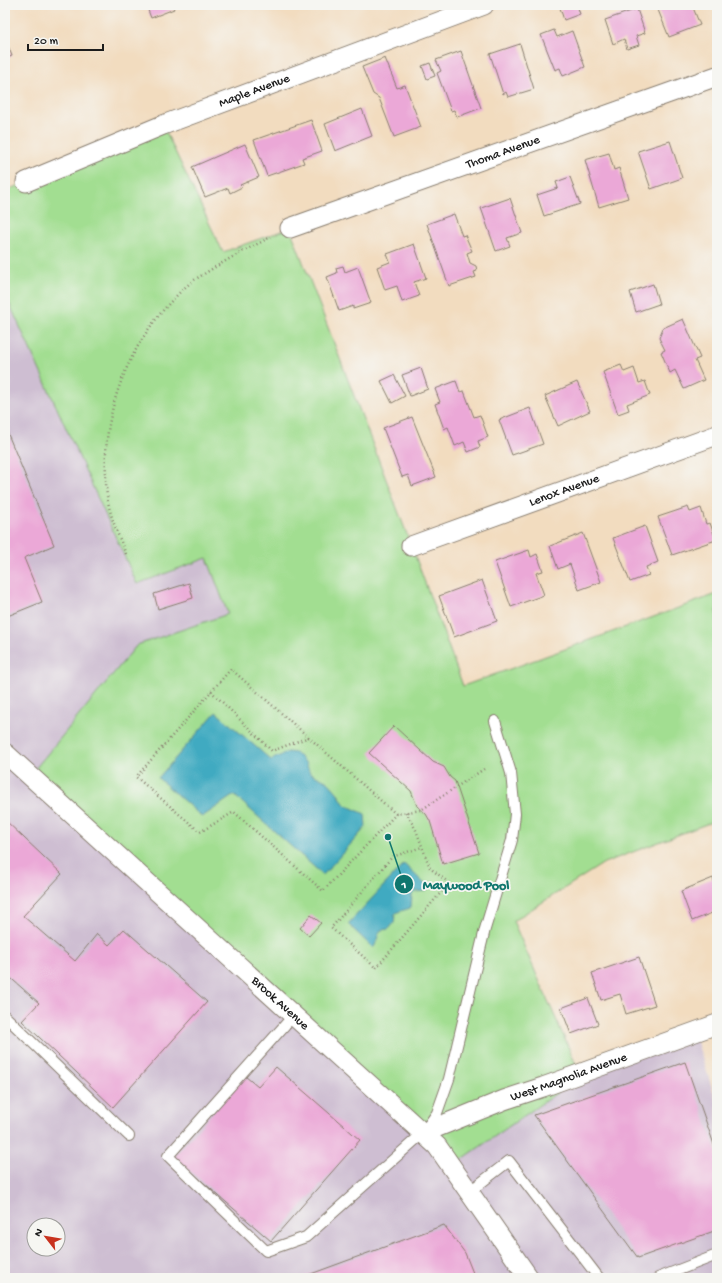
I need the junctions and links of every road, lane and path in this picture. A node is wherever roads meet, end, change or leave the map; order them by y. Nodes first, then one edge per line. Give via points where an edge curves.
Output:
1 (484, 5) edge
2 (717, 76) edge
3 (26, 182) dead end
4 (290, 228) joint
5 (717, 435) edge
6 (411, 546) dead end
7 (126, 554) dead end
8 (211, 692) junction
9 (495, 721) dead end
10 (309, 737) junction
11 (5, 753) edge
12 (484, 769) dead end
13 (406, 812) junction
14 (396, 814) junction
15 (422, 847) junction
16 (5, 1016) edge
17 (293, 1016) junction
18 (717, 1024) edge
19 (423, 1133) junction
20 (129, 1136) dead end
21 (469, 1192) junction
22 (717, 1255) edge
23 (529, 1278) edge
24 (599, 1278) edge
25 (658, 1278) edge

1 - 3 street, Maple Avenue via 163,126
2 - 4 street, Thoma Avenue
4 - 7 path via 229,258 190,283 160,314 135,350 120,384 109,420 105,457 107,496 114,524
5 - 6 street, Lenox Avenue
8 - 10 path via 272,751
8 - 10 path via 231,669
8 - 14 path via 136,777 200,832 234,812 323,891
9 - 19 lane via 511,773 515,814 512,840 484,929 449,1079 437,1113
10 - 14 path
11 - 17 street, Brook Avenue
12 - 13 path via 421,810
13 - 14 path
13 - 15 path
15 - 15 path via 430,868 449,883 376,968 331,928 392,857
16 - 20 lane
17 - 19 street, Brook Avenue
17 - 19 lane via 168,1156 266,1251 306,1237
18 - 19 street, West Magnolia Avenue via 544,1088 504,1100
19 - 21 street, Brook Avenue via 437,1146
21 - 23 street, Brook Avenue
21 - 24 lane via 509,1161
22 - 25 lane

